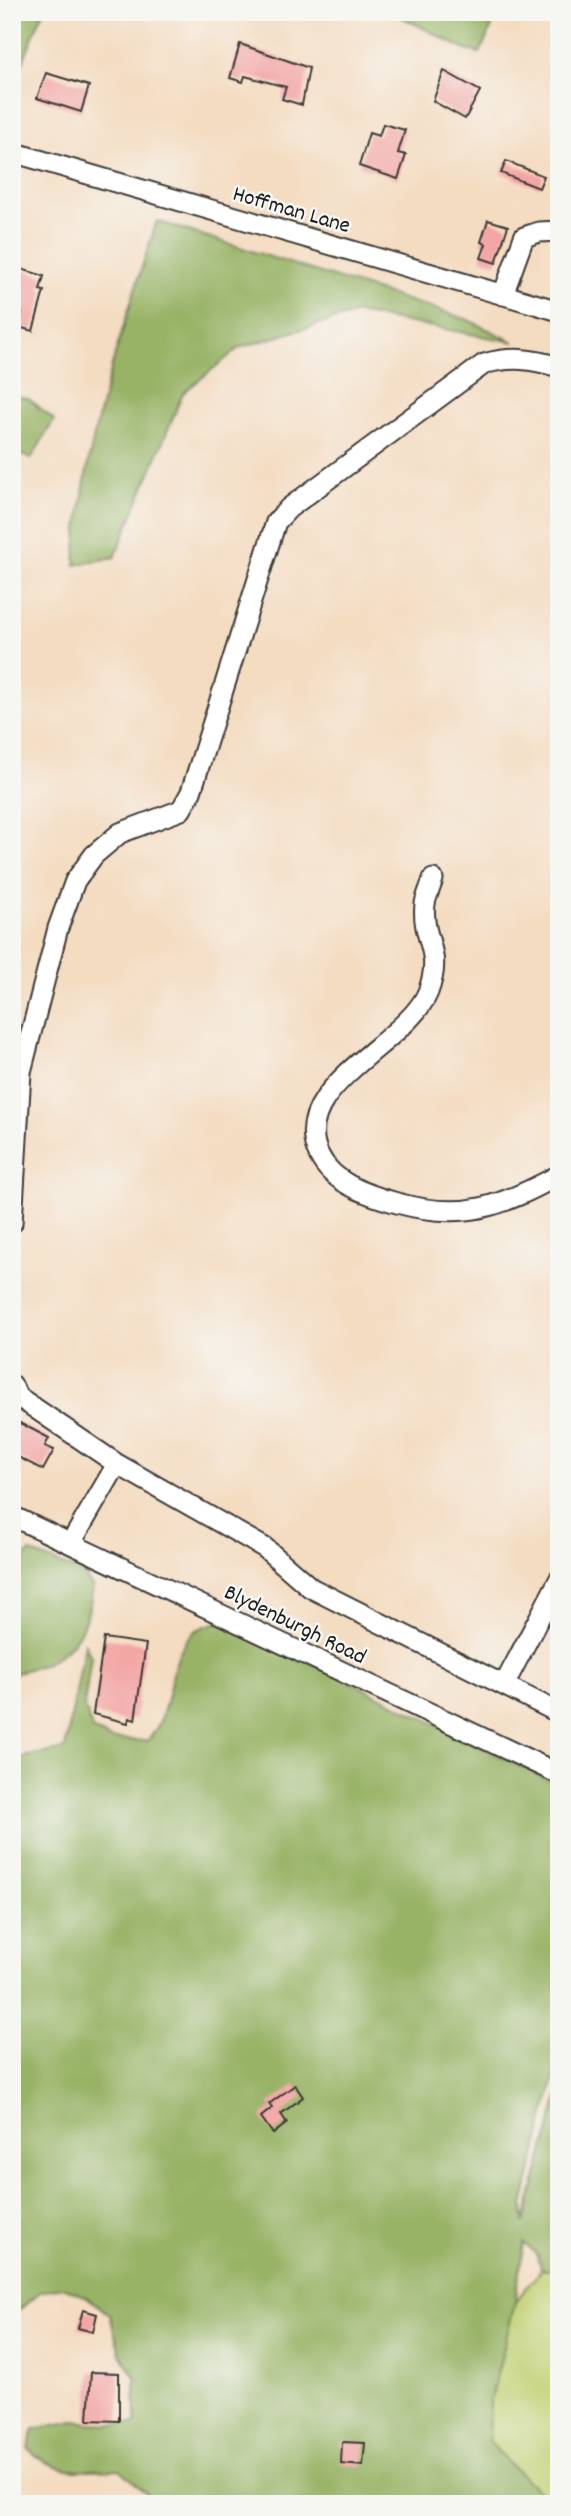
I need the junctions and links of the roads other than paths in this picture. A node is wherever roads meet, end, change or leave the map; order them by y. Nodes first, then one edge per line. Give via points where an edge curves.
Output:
1 (12, 152) edge
2 (559, 231) edge
3 (503, 295) junction
4 (559, 311) edge
5 (559, 367) edge
6 (433, 879) dead end
7 (559, 1175) edge
8 (12, 1223) edge
9 (12, 1385) edge
10 (117, 1464) junction
11 (12, 1516) edge
12 (71, 1543) junction
13 (559, 1580) edge
14 (504, 1685) junction
15 (559, 1713) edge
16 (559, 1774) edge

1 - 3 street, Hoffman Lane
2 - 3 street via 524,237
3 - 4 street, Hoffman Lane
5 - 8 street via 525,358 484,364 275,522 191,792 181,810 120,833 94,855 75,881 58,928 21,1072
6 - 7 street via 425,904 435,968 426,996 408,1020 337,1083 323,1102 316,1147 326,1169 349,1185 428,1212 470,1212 523,1195
9 - 10 street via 17,1396
10 - 12 street
10 - 14 street via 265,1548 311,1588
11 - 12 street, Blydenburgh Road
12 - 16 street, Blydenburgh Road
13 - 14 street
14 - 15 street

